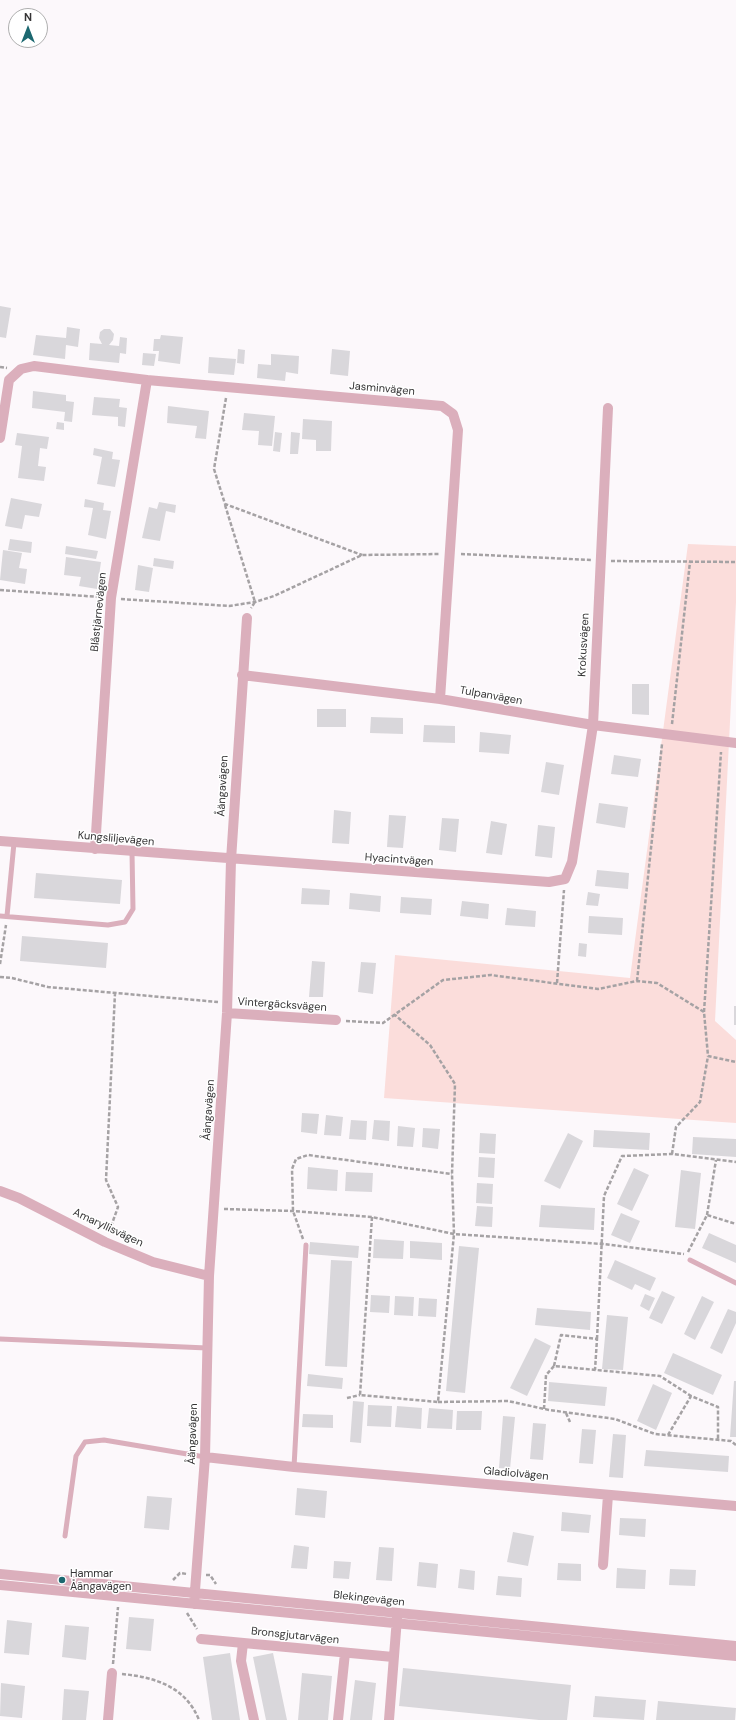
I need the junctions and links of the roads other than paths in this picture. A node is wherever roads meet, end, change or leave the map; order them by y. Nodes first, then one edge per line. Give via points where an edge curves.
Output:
1 (148, 380) junction
2 (608, 408) dead end
3 (0, 438) edge
4 (247, 618) dead end
5 (242, 675) junction
6 (440, 700) junction
7 (593, 725) junction
8 (736, 744) edge
9 (0, 841) edge
10 (14, 843) junction
11 (95, 849) junction
12 (132, 852) junction
13 (231, 860) junction
14 (565, 879) joint
15 (0, 916) edge
16 (7, 916) junction
17 (228, 1008) junction
18 (336, 1020) road end
19 (0, 1191) edge
20 (306, 1245) road end
21 (690, 1260) dead end
22 (209, 1276) junction
23 (736, 1283) edge
24 (0, 1339) edge
25 (207, 1348) junction
26 (205, 1457) junction
27 (294, 1467) junction
28 (608, 1494) junction
29 (736, 1506) edge
30 (66, 1536) dead end
31 (603, 1565) dead end
32 (0, 1574) edge
33 (0, 1585) edge
34 (195, 1593) junction
35 (194, 1604) junction
36 (397, 1618) junction
37 (201, 1639) road end
38 (243, 1643) junction
39 (736, 1646) edge
40 (345, 1653) junction
41 (736, 1656) edge
42 (393, 1657) junction
43 (112, 1673) road end
44 (108, 1720) edge
45 (254, 1720) edge
46 (338, 1720) edge
47 (389, 1720) edge

1 - 3 street, Jasminvägen via 34,366 21,369 9,380
1 - 6 street, Jasminvägen via 442,406 453,414 458,430
1 - 11 street, Blåstjärnevägen via 111,598
2 - 7 street, Krokusvägen
4 - 5 street, Åängavägen
5 - 6 street, Tulpanvägen
5 - 13 street, Åängavägen
6 - 7 street, Tulpanvägen
7 - 8 street, Tulpanvägen
7 - 14 street, Krokusvägen via 572,862
9 - 10 street, Kungsliljevägen
10 - 11 street, Kungsliljevägen
10 - 16 lane
11 - 12 street, Kungsliljevägen
12 - 13 street, Kungsliljevägen
12 - 16 lane via 133,909 125,922 108,925
13 - 14 street, Hyacintvägen via 549,882
13 - 17 street, Åängavägen
15 - 16 lane
17 - 18 street, Vintergäcksvägen
17 - 22 street, Åängavägen
19 - 22 street, Amaryllisvägen via 19,1198 105,1242 153,1262
20 - 27 lane
21 - 23 lane
22 - 25 street, Åängavägen
24 - 25 lane
25 - 26 street, Åängavägen
26 - 27 street, Gladiolvägen
26 - 30 lane via 104,1440 85,1442 76,1456
26 - 34 street, Åängavägen
27 - 28 street, Gladiolvägen
28 - 29 street, Gladiolvägen
28 - 31 street
32 - 34 street, Blekingevägen
33 - 35 street, Blekingevägen
34 - 35 street, Åängavägen
34 - 36 street, Blekingevägen
35 - 36 street, Blekingevägen
36 - 39 street, Blekingevägen
36 - 41 street, Blekingevägen
36 - 42 street
37 - 38 street, Bronsgjutarvägen
38 - 40 street, Bronsgjutarvägen
38 - 45 street, Bronsgjutarvägen via 241,1661
40 - 42 street, Bronsgjutarvägen
40 - 46 street, Bronsgjutarvägen
42 - 47 street
43 - 44 street

